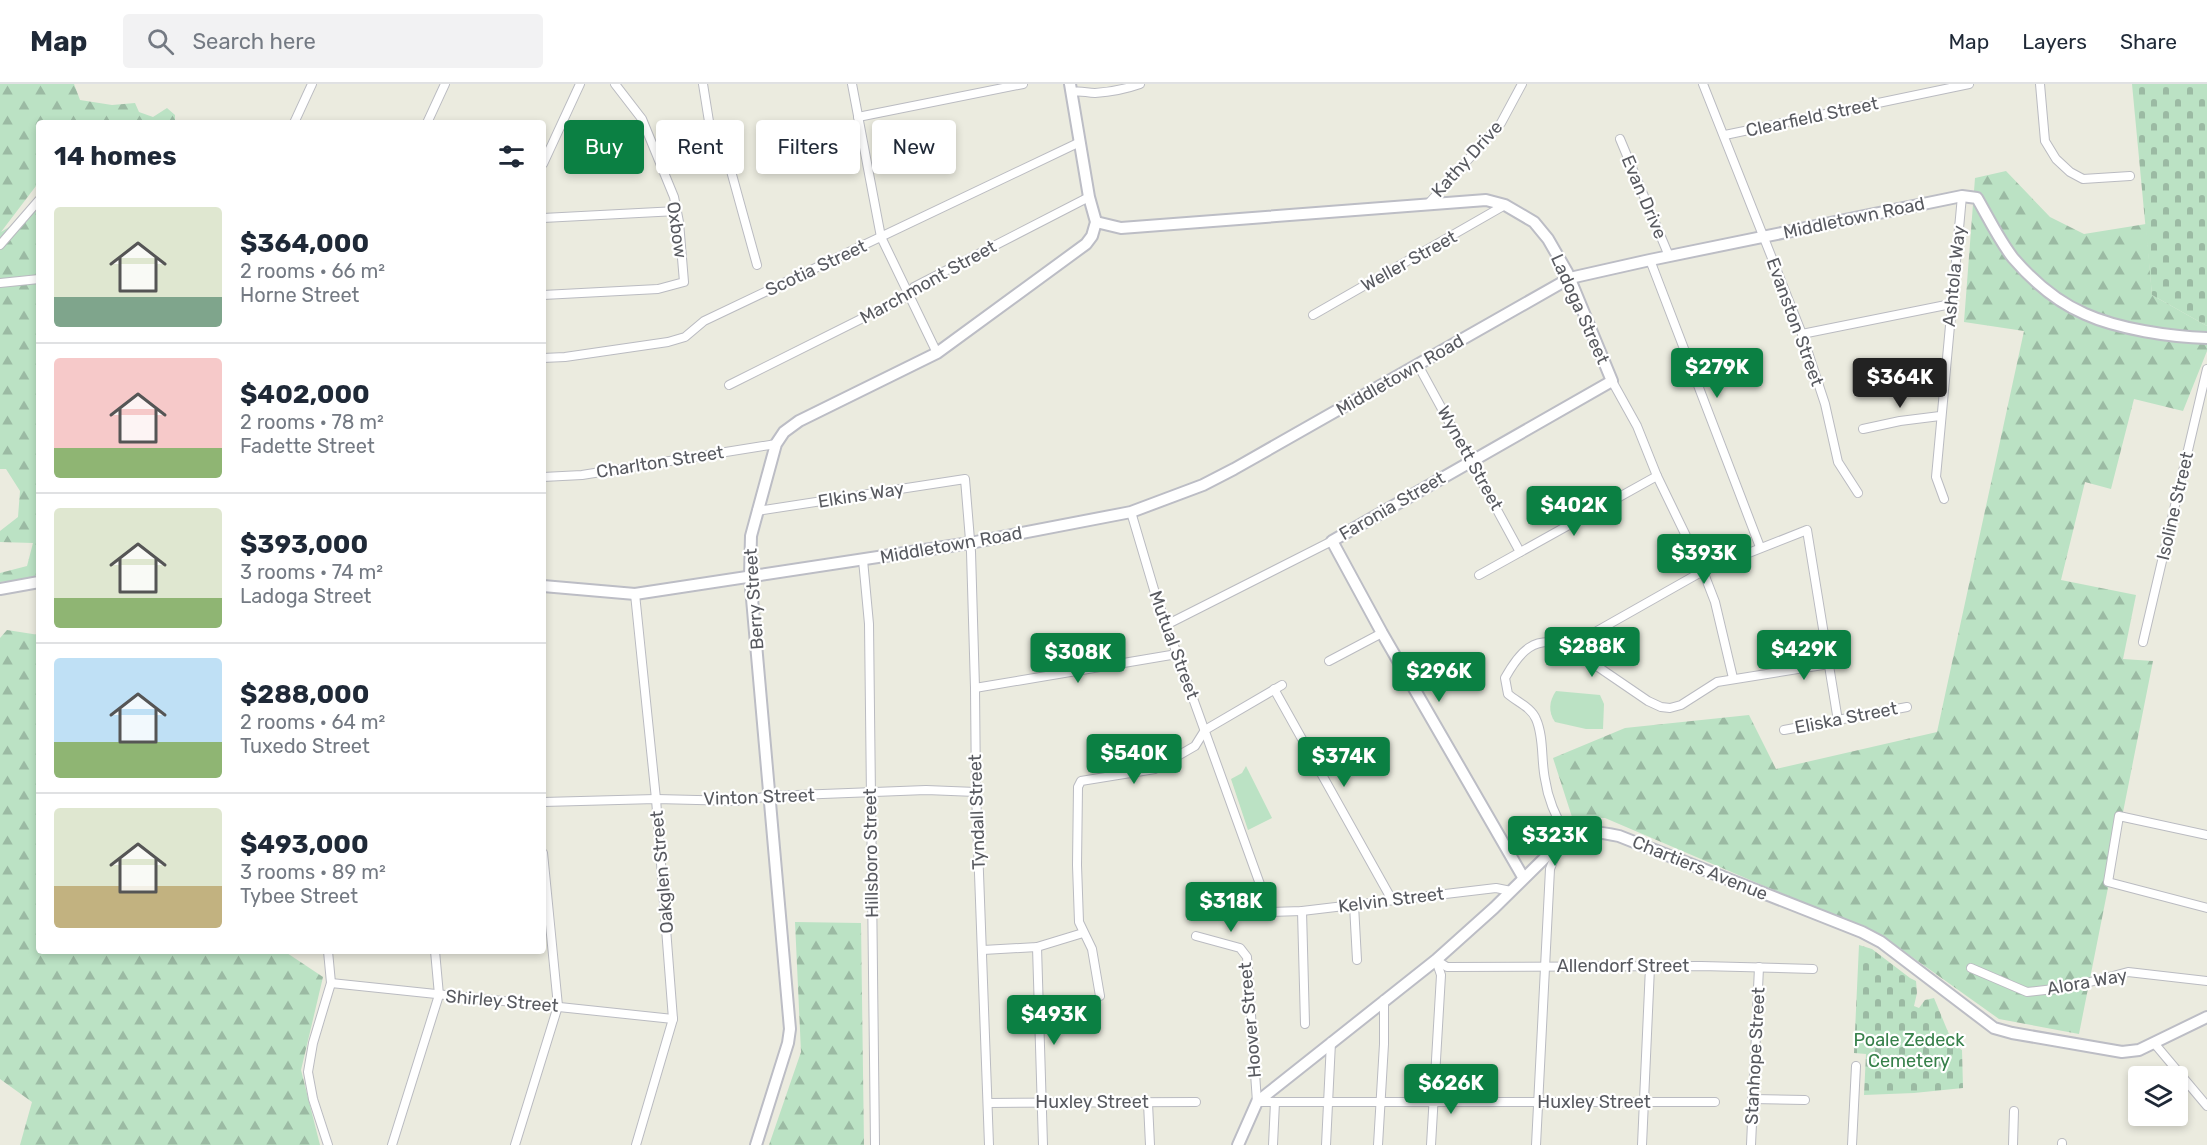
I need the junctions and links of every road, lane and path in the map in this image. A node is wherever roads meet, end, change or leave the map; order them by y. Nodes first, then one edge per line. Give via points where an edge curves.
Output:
1 (312, 84) edge
2 (445, 84) edge
3 (580, 84) edge
4 (615, 84) edge
5 (702, 84) edge
6 (852, 84) edge
7 (1023, 84) edge
8 (1140, 84) edge
9 (1522, 84) edge
10 (1703, 84) edge
11 (1969, 84) edge
12 (2040, 84) edge
13 (1070, 88) edge
14 (858, 117) junction
15 (295, 120) edge
16 (428, 120) edge
17 (1725, 135) junction
18 (1620, 139) dead end
19 (1080, 142) junction
20 (546, 158) edge
21 (2130, 176) dead end
22 (1962, 196) junction
23 (1089, 197) junction
24 (36, 203) edge
25 (1428, 203) junction
26 (1505, 205) junction
27 (677, 211) junction
28 (546, 218) edge
29 (1096, 222) junction
30 (1764, 236) junction
31 (881, 237) junction
32 (0, 245) edge
33 (1669, 256) junction
34 (1650, 260) junction
35 (757, 265) dead end
36 (1570, 278) junction
37 (36, 279) edge
38 (0, 283) edge
39 (546, 295) edge
40 (909, 295) junction
41 (1951, 304) junction
42 (1313, 315) dead end
43 (1802, 334) junction
44 (2207, 338) edge
45 (937, 353) junction
46 (546, 358) edge
47 (1418, 365) junction
48 (2206, 374) edge
49 (1612, 381) junction
50 (729, 385) dead end
51 (1940, 416) junction
52 (1863, 429) dead end
53 (776, 444) junction
54 (1472, 461) junction
55 (1657, 476) junction
56 (546, 477) edge
57 (965, 479) joint
58 (1858, 493) dead end
59 (1944, 499) dead end
60 (757, 511) junction
61 (1131, 512) junction
62 (1332, 541) junction
63 (970, 543) junction
64 (1760, 547) junction
65 (1520, 552) junction
66 (863, 560) junction
67 (1703, 571) junction
68 (1479, 575) dead end
69 (750, 576) junction
70 (36, 583) edge
71 (546, 586) edge
72 (0, 589) edge
73 (634, 594) junction
74 (1168, 624) junction
75 (1597, 632) dead end
76 (1382, 633) junction
77 (2144, 642) dead end
78 (1177, 654) junction
79 (1329, 661) dead end
80 (1829, 664) junction
81 (1733, 678) junction
82 (1282, 685) dead end
83 (975, 688) junction
84 (1274, 689) junction
85 (1907, 707) dead end
86 (1838, 721) junction
87 (1205, 730) junction
88 (1784, 730) dead end
89 (870, 792) junction
90 (976, 792) junction
91 (771, 796) junction
92 (656, 799) junction
93 (546, 802) edge
94 (2207, 835) edge
95 (1567, 836) junction
96 (1523, 877) junction
97 (546, 884) edge
98 (1511, 891) junction
99 (1392, 900) junction
100 (1354, 904) junction
101 (2207, 908) edge
102 (1302, 911) junction
103 (1270, 912) joint
104 (1083, 933) junction
105 (1196, 936) dead end
106 (1038, 947) junction
107 (983, 950) junction
108 (328, 954) edge
109 (435, 954) edge
110 (1357, 960) dead end
111 (1436, 960) junction
112 (1545, 967) junction
113 (1650, 967) junction
114 (1759, 967) junction
115 (1971, 968) dead end
116 (1813, 969) dead end
117 (2207, 981) edge
118 (331, 983) junction
119 (439, 995) junction
120 (1100, 996) dead end
121 (1384, 999) junction
122 (558, 1006) junction
123 (2207, 1017) edge
124 (673, 1019) junction
125 (1305, 1024) dead end
126 (1331, 1042) junction
127 (2154, 1043) junction
128 (1856, 1066) dead end
129 (1752, 1099) junction
130 (1805, 1100) dead end
131 (1043, 1101) junction
132 (1196, 1101) dead end
133 (1539, 1101) junction
134 (1257, 1102) junction
135 (1275, 1102) junction
136 (1328, 1102) junction
137 (1381, 1102) junction
138 (1433, 1102) junction
139 (1645, 1102) junction
140 (1715, 1102) dead end
141 (988, 1103) junction
142 (1149, 1103) junction
143 (2207, 1106) edge
144 (2014, 1111) dead end
145 (328, 1145) edge
146 (392, 1145) edge
147 (515, 1145) edge
148 (636, 1145) edge
149 (756, 1145) edge
150 (875, 1145) edge
151 (988, 1145) edge
152 (1043, 1145) edge
153 (1150, 1145) edge
154 (1238, 1145) edge
155 (1273, 1145) edge
156 (1326, 1145) edge
157 (1378, 1145) edge
158 (1431, 1145) edge
159 (1536, 1145) edge
160 (1642, 1145) edge
161 (1751, 1145) edge
162 (1852, 1145) edge
163 (2013, 1145) edge

1 - 15 street
2 - 16 street
3 - 20 street
4 - 27 street, Oxbow via 642,119
5 - 35 street via 711,134 731,171
6 - 14 street
7 - 14 street
8 - 13 street via 1094,93
9 - 25 street, Kathy Drive via 1502,123
10 - 17 street, Evanston Street
11 - 17 street, Clearfield Street
12 - 21 street via 2045,141 2056,159 2083,179
13 - 19 street
14 - 31 street
17 - 30 street, Evanston Street
18 - 33 street, Evan Drive
19 - 23 street
19 - 31 street, Scotia Street
22 - 30 street, Middletown Road
22 - 41 street, Ashtola Way
22 - 44 street via 1977,198 2011,256 2038,285 2084,314 2165,335
23 - 29 street
23 - 40 street, Marchmont Street via 914,287
24 - 32 street
25 - 26 street, Ladoga Street via 1486,200
25 - 29 street, Ladoga Street via 1121,228
26 - 36 street, Ladoga Street via 1534,222
26 - 42 street, Weller Street
27 - 28 street
27 - 39 street, Oxbow via 684,282 658,290
29 - 45 street, Berry Street via 1086,244
30 - 33 street, Middletown Road
30 - 43 street, Evanston Street
31 - 40 street
31 - 46 street, Scotia Street via 704,321 685,337
33 - 34 street, Middletown Road
34 - 36 street, Middletown Road
34 - 64 street
36 - 47 street, Middletown Road
36 - 49 street, Ladoga Street
37 - 38 street
40 - 45 street
40 - 50 street, Marchmont Street
41 - 43 street
41 - 51 street, Ashtola Way
43 - 58 street, Evanston Street via 1825,404 1838,462
45 - 53 street, Berry Street via 799,421 783,432
47 - 54 street, Wynett Street
47 - 61 street, Middletown Road via 1203,485
48 - 77 street, Isoline Street
49 - 54 street, Faronia Street
49 - 55 street, Ladoga Street via 1637,426
51 - 52 street
51 - 59 street, Ashtola Way via 1936,477
53 - 56 street, Charlton Street
53 - 60 street, Berry Street
54 - 62 street, Faronia Street
54 - 65 street, Wynett Street
55 - 65 street
55 - 67 street, Ladoga Street
57 - 60 street, Elkins Way
57 - 63 street, Tyndall Street
60 - 69 street, Berry Street via 751,536
61 - 63 street, Middletown Road
61 - 74 street, Mutual Street
62 - 74 street, Faronia Street
62 - 76 street
63 - 66 street, Middletown Road
63 - 83 street, Tyndall Street
64 - 67 street
64 - 80 street via 1807,530
65 - 68 street
66 - 69 street, Middletown Road
66 - 89 street, Hillsboro Street via 869,624
67 - 75 street
67 - 81 street, Ladoga Street via 1715,602
69 - 73 street, Middletown Road
69 - 91 street, Berry Street
70 - 72 street
71 - 73 street, Middletown Road
73 - 92 street, Oakglen Street
74 - 78 street, Mutual Street
76 - 79 street
76 - 96 street
78 - 83 street
78 - 87 street, Mutual Street
80 - 81 street
80 - 86 street
81 - 95 street via 1717,682 1681,705 1661,707 1566,645 1552,641 1526,648 1505,678 1508,694 1535,717 1553,812
82 - 84 street
83 - 90 street, Tyndall Street
84 - 87 street
84 - 99 street
85 - 86 street, Eliska Street
86 - 88 street, Eliska Street
87 - 103 street, Mutual Street
87 - 104 street via 1195,746 1155,769 1081,781 1077,865
89 - 90 street, Vinton Street
89 - 91 street, Vinton Street
89 - 150 street, Hillsboro Street
90 - 107 street, Tyndall Street
91 - 92 street, Vinton Street via 738,801
91 - 149 street, Berry Street via 790,1029
92 - 93 street, Vinton Street
92 - 124 street, Oakglen Street
94 - 101 street via 2119,816 2108,882
95 - 96 street
95 - 112 street via 1550,869
95 - 127 street, Chartiers Avenue via 1596,831 1619,836 1862,932 1881,942 1994,1028 2122,1052
96 - 98 street
97 - 122 street
98 - 99 street, Kelvin Street via 1496,888
98 - 111 street
99 - 100 street, Kelvin Street
100 - 102 street, Kelvin Street
100 - 110 street
102 - 103 street, Kelvin Street
102 - 125 street
104 - 106 street
104 - 120 street via 1092,949
105 - 134 street, Hoover Street via 1240,948 1247,957
106 - 107 street
106 - 131 street
107 - 141 street, Tyndall Street
108 - 118 street
109 - 119 street
111 - 112 street, Allendorf Street via 1447,967
111 - 121 street
111 - 138 street via 1441,975
112 - 113 street, Allendorf Street
112 - 133 street
113 - 114 street, Allendorf Street
113 - 139 street
114 - 116 street, Allendorf Street
114 - 129 street, Stanhope Street
115 - 117 street, Alora Way via 2027,992 2071,987 2128,972
118 - 119 street, Shirley Street
118 - 145 street via 308,1072
119 - 122 street, Shirley Street
119 - 146 street
121 - 126 street
121 - 137 street
122 - 124 street, Shirley Street
122 - 147 street
123 - 127 street, Chartiers Avenue
124 - 148 street, Oakglen Street
126 - 134 street
126 - 136 street
127 - 143 street
128 - 162 street
129 - 130 street
129 - 161 street, Stanhope Street
131 - 141 street, Huxley Street
131 - 142 street, Huxley Street
131 - 152 street
132 - 142 street, Huxley Street
133 - 138 street, Huxley Street
133 - 139 street, Huxley Street
133 - 159 street
134 - 135 street, Huxley Street
134 - 154 street
135 - 136 street, Huxley Street
135 - 155 street
136 - 137 street, Huxley Street
136 - 156 street
137 - 138 street, Huxley Street
137 - 157 street
138 - 158 street
139 - 140 street, Huxley Street
139 - 160 street
141 - 151 street, Tyndall Street
142 - 153 street
144 - 163 street

